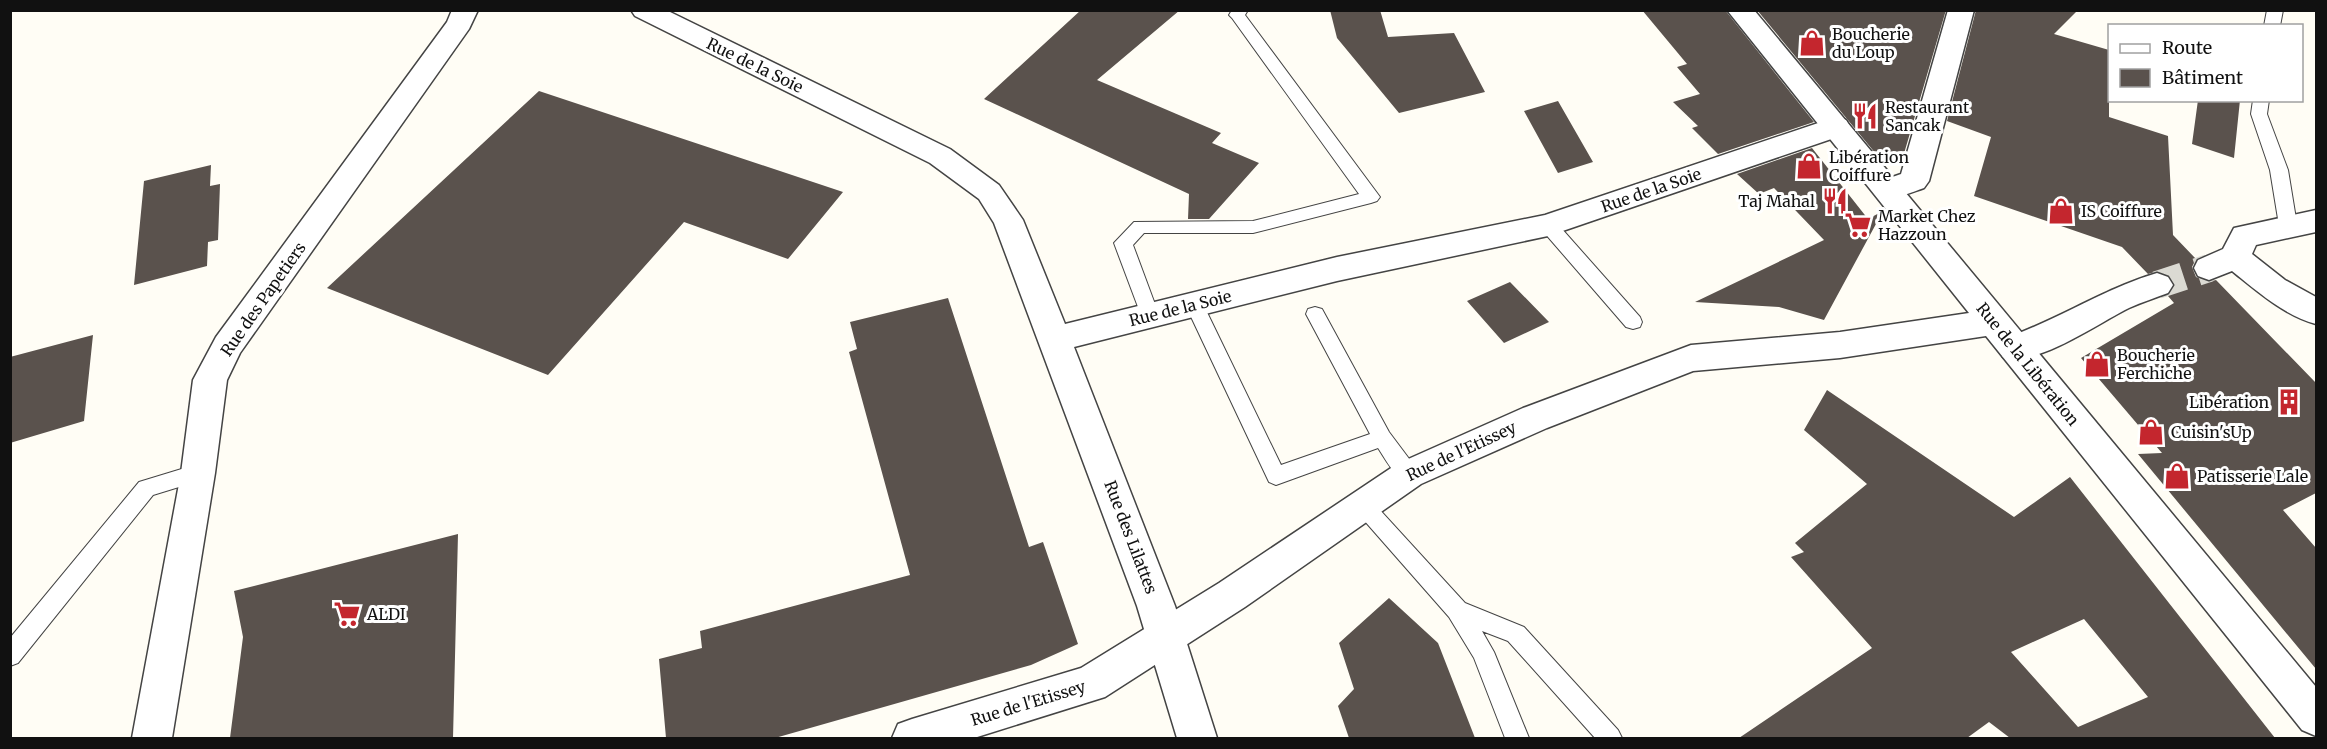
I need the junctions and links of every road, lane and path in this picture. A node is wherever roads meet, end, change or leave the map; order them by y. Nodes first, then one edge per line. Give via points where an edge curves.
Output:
1 (465, 10) edge
2 (644, 10) edge
3 (1241, 10) edge
4 (1740, 10) edge
5 (1961, 10) edge
6 (2261, 102) edge
7 (1836, 127) junction
8 (1888, 189) junction
9 (2302, 223) edge
10 (1548, 225) junction
11 (2157, 285) tunnel mouth
12 (1194, 304) junction
13 (2316, 312) edge
14 (1315, 314) dead end
15 (1150, 315) junction
16 (1633, 322) dead end
17 (2004, 335) junction
18 (1055, 339) junction
19 (1382, 438) junction
20 (198, 473) junction
21 (1409, 474) junction
22 (1362, 504) junction
23 (1457, 610) junction
24 (1166, 635) junction
25 (10, 656) edge
26 (2316, 717) edge
27 (152, 738) edge
28 (912, 738) edge
29 (1197, 738) edge
30 (1517, 738) edge
31 (1610, 738) edge

1 - 20 street, Rue des Papetiers via 460,23 227,346 210,380
2 - 18 street, Rue de la Soie via 940,156 989,192 1008,220
3 - 15 lane via 1237,15 1371,197 1253,227 1140,227 1123,243
4 - 7 street, Rue de la Libération
5 - 8 street via 1914,181
6 - 9 lane via 2259,114
7 - 8 street, Rue de la Libération
7 - 10 street, Rue de la Soie
8 - 17 street, Rue de la Libération
9 - 13 street via 2245,236 2222,262
10 - 12 street, Rue de la Soie via 1337,269
10 - 16 lane
11 - 17 street, Rue de l'Etissey via 2138,289 2041,341
12 - 15 street, Rue de la Soie
12 - 19 lane via 1276,476
14 - 19 lane
15 - 18 street, Rue de la Soie
17 - 21 street, Rue de l'Etissey via 1691,358 1535,418
17 - 26 street, Rue de la Libération
18 - 24 street, Rue des Lilattes
19 - 21 lane
20 - 25 lane via 146,488
20 - 27 street, Rue des Papetiers
21 - 22 street, Rue de l'Etissey
22 - 23 lane
22 - 24 street, Rue de l'Etissey via 1232,595
23 - 30 lane via 1483,652
23 - 31 lane via 1516,634
24 - 28 street, Rue de l'Etissey via 1091,684
24 - 29 street, Rue des Lilattes

